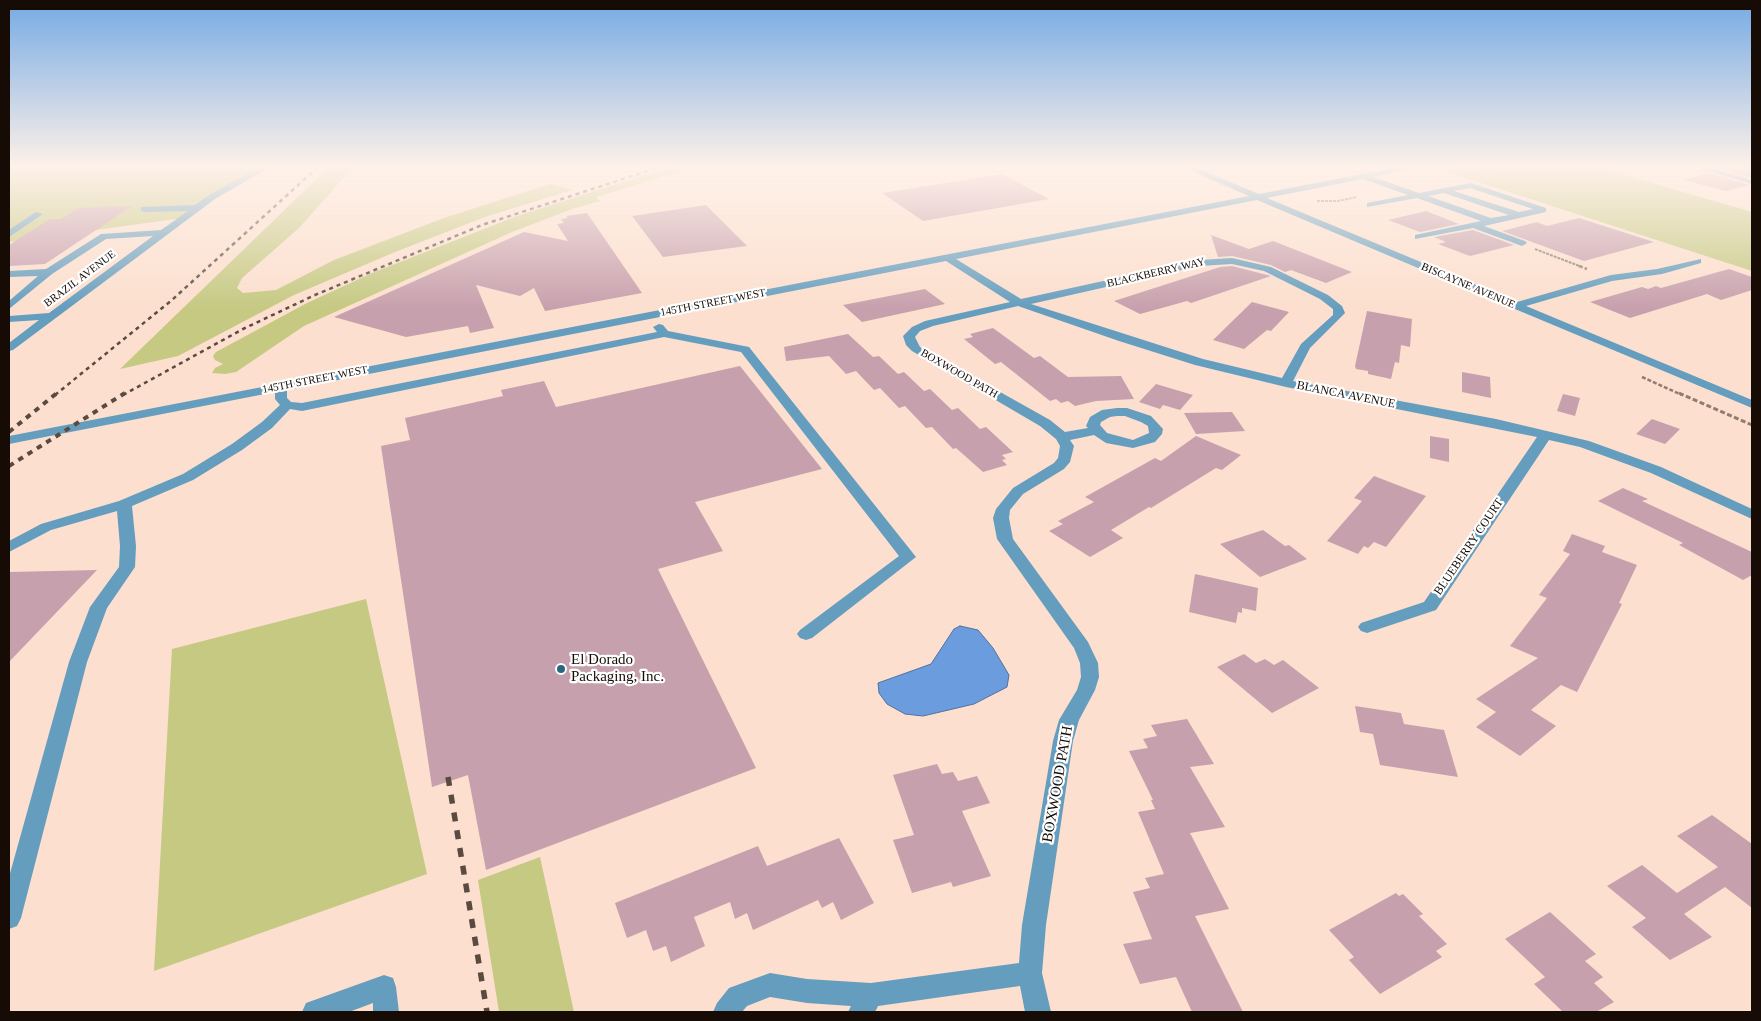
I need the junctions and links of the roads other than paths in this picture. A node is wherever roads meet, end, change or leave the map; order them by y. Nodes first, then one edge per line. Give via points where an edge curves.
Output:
1 (39, 214) dead end
2 (189, 214) edge
3 (1176, 214) edge
4 (1296, 214) edge
5 (1469, 214) edge
6 (1514, 214) edge
7 (1525, 214) edge
8 (1518, 215) junction
9 (1490, 221) junction
10 (1474, 225) junction
11 (163, 233) junction
12 (9, 234) edge
13 (1418, 237) dead end
14 (1522, 243) road end
15 (947, 257) junction
16 (1698, 261) dead end
17 (48, 272) junction
18 (9, 274) edge
19 (1019, 303) junction
20 (9, 306) edge
21 (1513, 306) junction
22 (650, 315) junction
23 (51, 316) junction
24 (9, 319) edge
25 (664, 334) junction
26 (497, 345) junction
27 (9, 348) edge
28 (506, 365) junction
29 (1286, 383) junction
30 (281, 387) junction
31 (1752, 404) edge
32 (287, 405) junction
33 (1096, 431) dead end
34 (1546, 434) junction
35 (1062, 437) junction
36 (9, 440) edge
37 (124, 504) junction
38 (1752, 515) edge
39 (9, 547) edge
40 (1367, 628) dead end
41 (806, 634) dead end
42 (9, 918) edge
43 (1030, 973) junction
44 (866, 1004) edge
45 (315, 1012) edge
46 (386, 1012) edge
47 (726, 1012) edge
48 (1038, 1012) edge

1 - 12 street
2 - 11 street, BRAZIL AVENUE
3 - 15 street, 145TH STREET WEST
4 - 21 street, BISCAYNE AVENUE
5 - 9 street
6 - 8 street
7 - 8 street
8 - 9 street
9 - 10 street
10 - 13 street
10 - 14 street
11 - 17 street via 104,236
11 - 23 street, BRAZIL AVENUE
15 - 19 street, BLANCA AVENUE
15 - 22 street, 145TH STREET WEST
16 - 21 street via 1658,272 1611,278
17 - 18 street
17 - 20 street
19 - 29 street, BLANCA AVENUE via 1151,348
19 - 29 street, BLACKBERRY WAY via 1199,262 1232,261 1262,268 1324,298 1340,313 1304,346
19 - 35 street, BOXWOOD PATH via 920,326 911,332 909,341 916,349 1045,423
21 - 31 street, BISCAYNE AVENUE
22 - 25 street
22 - 26 street, 145TH STREET WEST
23 - 24 street
23 - 27 street, BRAZIL AVENUE
25 - 28 street
25 - 41 street via 745,349 908,557
26 - 28 street
26 - 30 street, 145TH STREET WEST
28 - 32 street via 302,407
29 - 34 street, BLANCA AVENUE
30 - 32 street via 281,399
30 - 36 street, 145TH STREET WEST
32 - 37 street via 237,447 188,476
33 - 35 street
34 - 38 street, BLANCA AVENUE via 1648,467
34 - 40 street, BLUEBERRY COURT via 1430,606
35 - 43 street, BOXWOOD PATH via 1067,446 1065,460 1054,471 1018,491 1006,504 1001,518 1005,539 1082,646 1089,663 1090,677 1063,741 1034,924
37 - 39 street via 46,527
37 - 42 street via 127,567 99,607 78,662
43 - 44 street
43 - 48 street, BOXWOOD PATH
44 - 47 street via 770,985 738,997
45 - 46 street via 384,987

